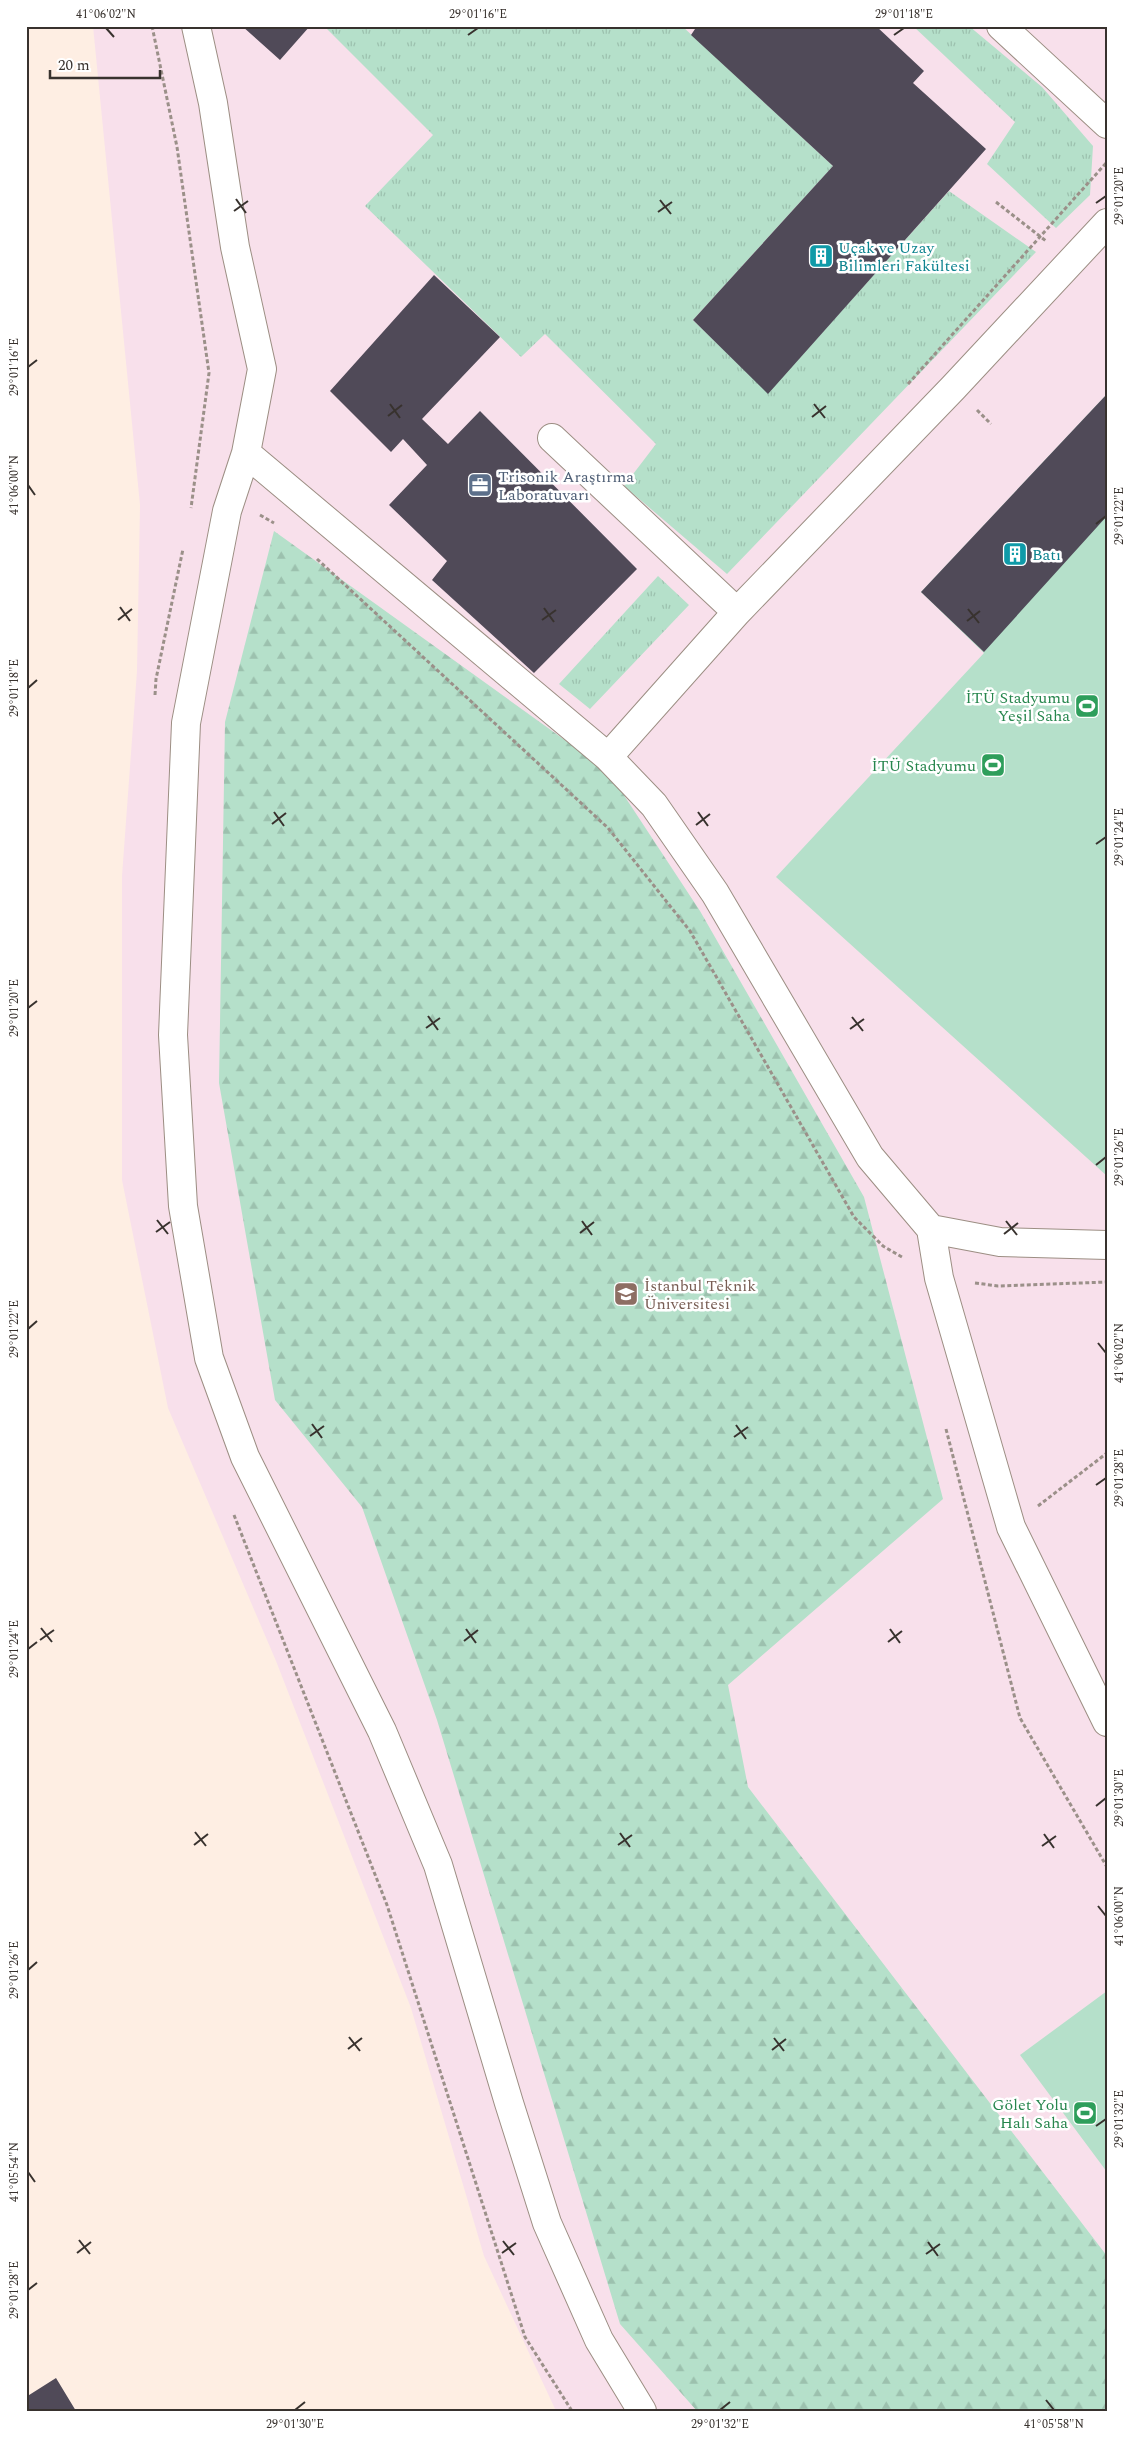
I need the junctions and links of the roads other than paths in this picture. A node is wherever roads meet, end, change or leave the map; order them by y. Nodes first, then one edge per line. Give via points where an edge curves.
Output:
1 (196, 26) edge
2 (1002, 26) edge
3 (1107, 124) edge
4 (1107, 223) edge
5 (552, 438) dead end
6 (246, 453) junction
7 (737, 612) junction
8 (608, 757) junction
9 (931, 1229) junction
10 (1107, 1245) edge
11 (1107, 1722) edge
12 (642, 2411) edge

1 - 6 street via 213,103 235,247 262,369
2 - 3 street
4 - 7 street
5 - 7 street
6 - 8 street
6 - 12 street via 226,511 186,722 173,1035 183,1206 209,1358 245,1457 382,1731 438,1865 547,2223 599,2340
7 - 8 street
8 - 9 street via 654,805 715,892 870,1157
9 - 10 street via 1000,1242
9 - 11 street via 938,1278 1011,1527

